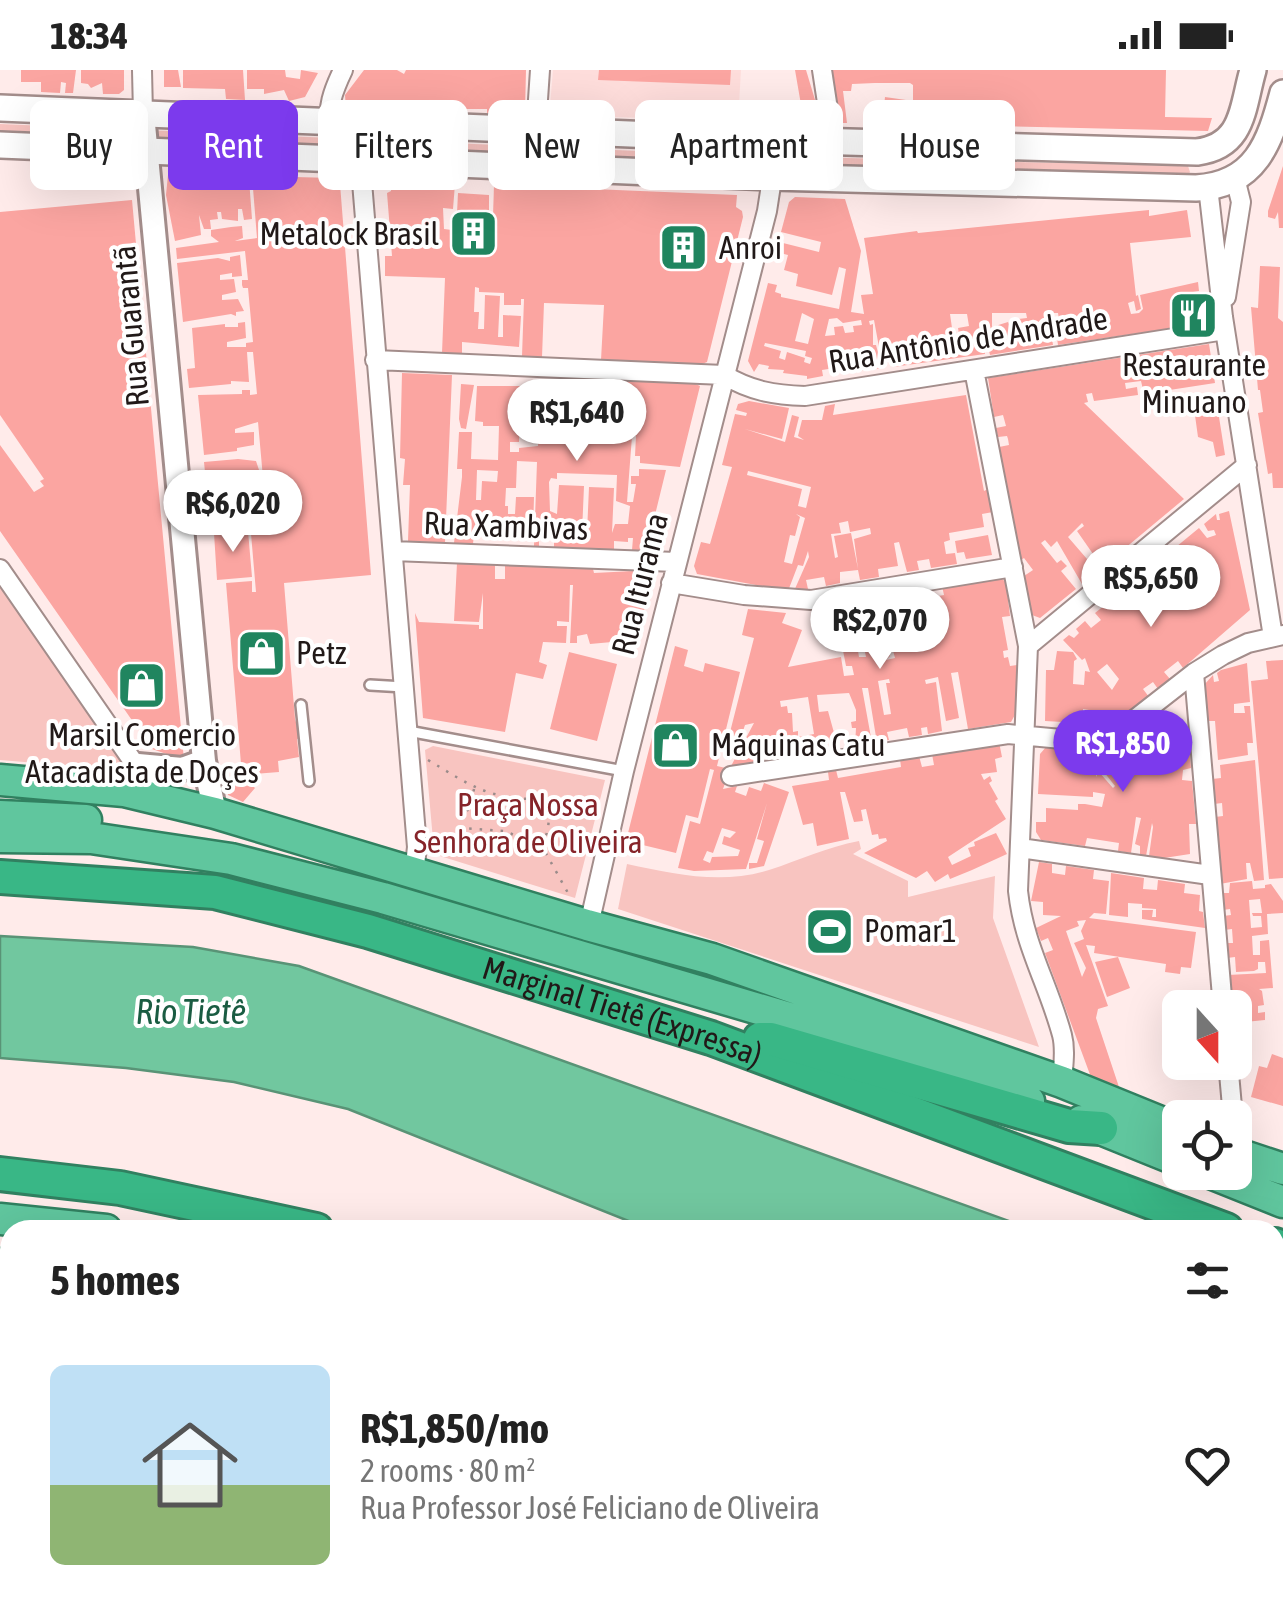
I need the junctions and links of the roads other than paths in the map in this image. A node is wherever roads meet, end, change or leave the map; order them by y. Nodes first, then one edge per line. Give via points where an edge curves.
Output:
1 (142, 70) edge
2 (343, 70) edge
3 (540, 70) edge
4 (822, 70) edge
5 (1253, 70) edge
6 (1283, 93) edge
7 (143, 100) edge
8 (331, 100) edge
9 (538, 100) edge
10 (827, 100) edge
11 (1244, 102) junction
12 (0, 108) edge
13 (30, 109) edge
14 (148, 114) edge
15 (318, 122) edge
16 (843, 142) edge
17 (1276, 142) edge
18 (0, 145) edge
19 (30, 146) edge
20 (148, 150) joint
21 (1207, 151) junction
22 (318, 158) edge
23 (468, 164) edge
24 (635, 171) edge
25 (1234, 178) junction
26 (843, 179) edge
27 (1208, 187) junction
28 (363, 190) edge
29 (769, 190) edge
30 (1224, 324) junction
31 (375, 360) junction
32 (974, 370) junction
33 (724, 375) junction
34 (1247, 465) junction
35 (392, 551) junction
36 (676, 562) junction
37 (1012, 566) junction
38 (0, 569) edge
39 (672, 583) junction
40 (1278, 636) edge
41 (1028, 646) junction
42 (1194, 673) junction
43 (370, 685) dead end
44 (404, 688) junction
45 (301, 705) dead end
46 (1026, 733) junction
47 (408, 740) junction
48 (204, 762) junction
49 (138, 765) junction
50 (624, 771) junction
51 (731, 776) dead end
52 (0, 780) edge
53 (310, 780) dead end
54 (160, 800) junction
55 (214, 813) junction
56 (0, 816) edge
57 (0, 836) edge
58 (302, 841) junction
59 (1020, 848) junction
60 (414, 874) junction
61 (1210, 875) junction
62 (0, 877) edge
63 (588, 925) junction
64 (1221, 990) edge
65 (711, 1038) junction
66 (1062, 1082) junction
67 (1162, 1123) edge
68 (1102, 1128) junction
69 (1162, 1153) edge
70 (1252, 1159) edge
71 (1283, 1170) edge
72 (0, 1174) edge
73 (1252, 1190) edge
74 (1283, 1202) edge
75 (269, 1220) edge
76 (1199, 1220) edge

1 - 7 street, Rua Guarantã
2 - 8 street
3 - 9 street
4 - 10 street
5 - 11 main road
6 - 17 main road
11 - 17 main road via 1250,129
11 - 21 main road via 1231,139
12 - 13 main road
14 - 15 main road
16 - 21 main road
17 - 25 main road
18 - 19 main road
20 - 22 main road
20 - 48 street, Rua Guarantã
21 - 25 main road via 1225,161
23 - 24 main road
25 - 27 main road
25 - 30 street via 1241,202
26 - 27 main road
27 - 30 street
28 - 31 street
29 - 33 street, Rua Iturama
30 - 32 street, Rua Antônio de Andrade
30 - 34 street
31 - 33 street, Rua Antônio de Andrade
31 - 35 street
32 - 33 street, Rua Antônio de Andrade via 805,396 747,388
32 - 37 street
33 - 36 street, Rua Iturama
34 - 40 street
34 - 41 street
35 - 36 street, Rua Xambivas
35 - 44 street
36 - 39 street, Rua Iturama
37 - 39 street via 810,600
37 - 41 street
38 - 49 street
39 - 50 street, Rua Iturama
40 - 42 street via 1248,643
41 - 46 street
42 - 46 street via 1112,737 1082,741
42 - 61 street
43 - 44 lane
44 - 47 street
45 - 53 lane
46 - 51 street
46 - 59 street
47 - 50 lane
47 - 60 street
48 - 49 street via 182,769
48 - 55 street, Rua Guarantã
49 - 54 street
50 - 63 street, Rua Iturama
52 - 54 highway
54 - 55 highway
55 - 58 highway
56 - 58 highway
57 - 68 highway via 91,838 231,859 383,898 850,1036
58 - 60 highway
59 - 61 street
59 - 66 street via 1021,918 1062,1037
60 - 63 highway
61 - 64 street
62 - 65 highway, Marginal Tietê (Expressa) via 215,892
63 - 66 highway via 712,959
65 - 68 highway via 771,1039 1069,1126
65 - 76 highway, Marginal Tietê (Expressa)
66 - 67 highway
68 - 69 highway
70 - 71 highway
72 - 75 highway via 120,1188
73 - 74 highway

